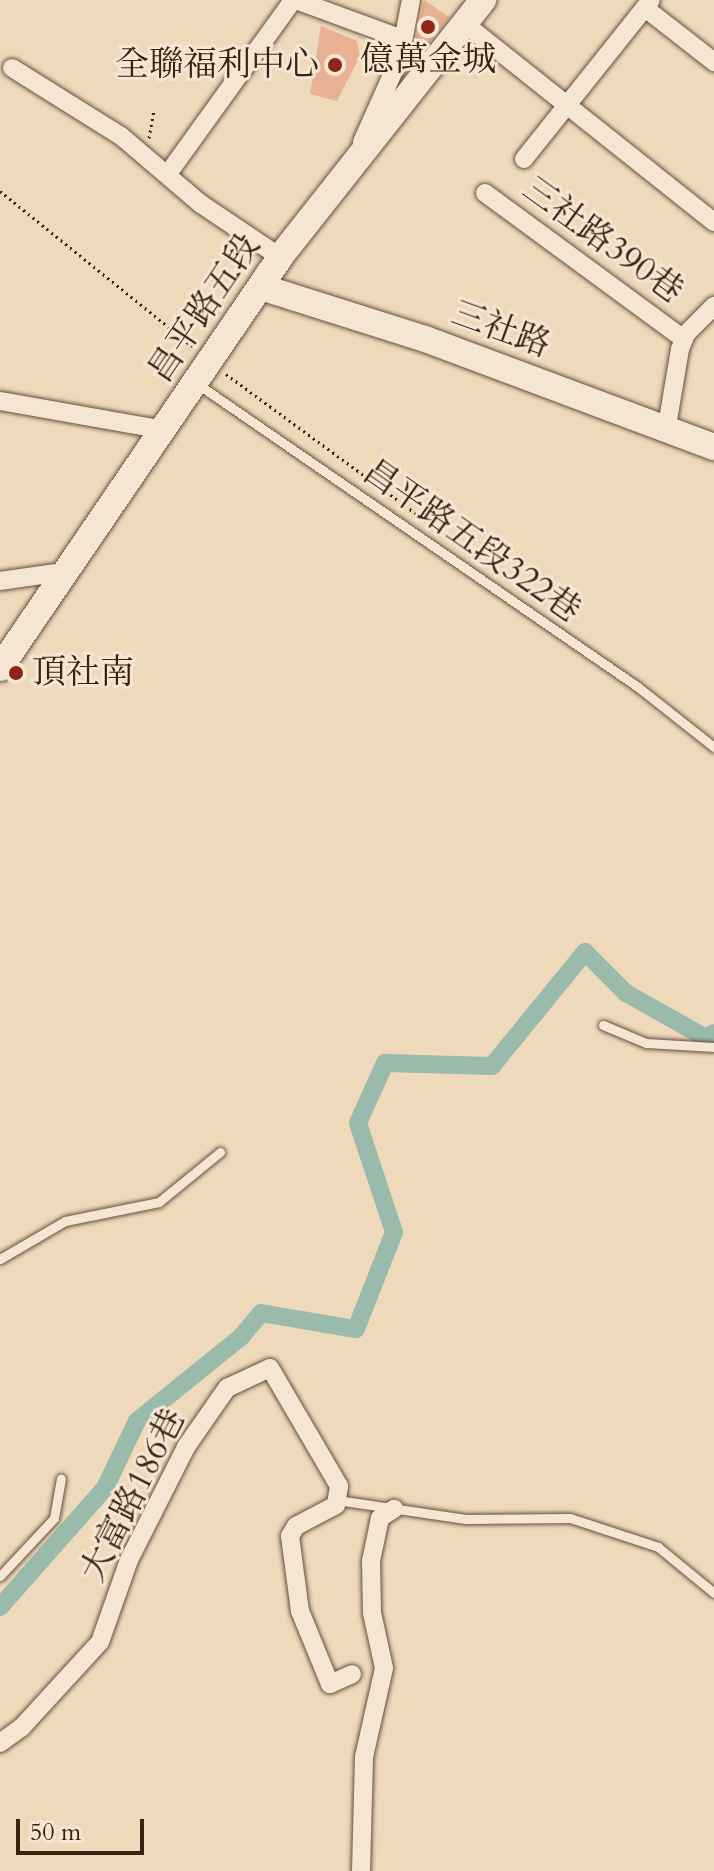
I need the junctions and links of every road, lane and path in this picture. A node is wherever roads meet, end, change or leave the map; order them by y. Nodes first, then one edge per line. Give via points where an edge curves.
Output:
1 (294, 0) edge
2 (411, 0) edge
3 (483, 0) edge
4 (648, 4) edge
5 (465, 24) junction
6 (402, 39) junction
7 (714, 62) edge
8 (432, 63) junction
9 (12, 68) dead end
10 (568, 105) junction
11 (154, 111) dead end
12 (145, 156) junction
13 (524, 159) dead end
14 (351, 166) junction
15 (167, 175) junction
16 (0, 191) edge
17 (485, 193) dead end
18 (714, 222) edge
19 (280, 257) junction
20 (261, 287) junction
21 (714, 306) edge
22 (684, 339) junction
23 (203, 372) junction
24 (0, 401) edge
25 (667, 426) junction
26 (164, 430) junction
27 (714, 447) edge
28 (484, 563) dead end
29 (63, 572) junction
30 (0, 581) edge
31 (0, 668) edge
32 (714, 747) edge
33 (603, 1025) dead end
34 (714, 1047) edge
35 (220, 1152) dead end
36 (0, 1259) edge
37 (61, 1479) dead end
38 (337, 1500) junction
39 (394, 1509) junction
40 (0, 1576) edge
41 (714, 1593) edge
42 (352, 1674) dead end
43 (0, 1743) edge
44 (361, 1871) edge

1 - 6 street
1 - 15 street
2 - 6 street
3 - 5 street, 昌平路五段
4 - 7 street
4 - 10 street
5 - 8 street, 昌平路五段
5 - 10 street
6 - 8 lane
6 - 14 street via 400,57
8 - 14 street, 昌平路五段
9 - 12 street
10 - 13 street
10 - 18 street
11 - 12 path
12 - 15 street
14 - 19 street, 昌平路五段
15 - 19 street
16 - 23 path
17 - 22 street, 三社路390巷
19 - 20 street, 昌平路五段
20 - 23 street, 昌平路五段
20 - 25 street, 三社路
21 - 22 street
22 - 25 street
23 - 26 street, 昌平路五段
23 - 28 path
23 - 32 lane, 昌平路五段322巷
24 - 26 street
25 - 27 street, 三社路
26 - 29 street, 昌平路五段
29 - 30 street
29 - 31 street, 昌平路五段
33 - 34 lane via 646,1043
35 - 36 lane via 159,1202 65,1221
37 - 40 lane via 54,1518
38 - 39 lane
38 - 42 street via 296,1526 290,1536 300,1611 330,1684
38 - 43 street, 大富路186巷 via 339,1486 270,1368 227,1388 186,1447 136,1546 100,1642 22,1727
39 - 41 lane via 466,1519 570,1518 658,1547
39 - 44 street via 380,1518 371,1561 371,1600 384,1668 364,1757

